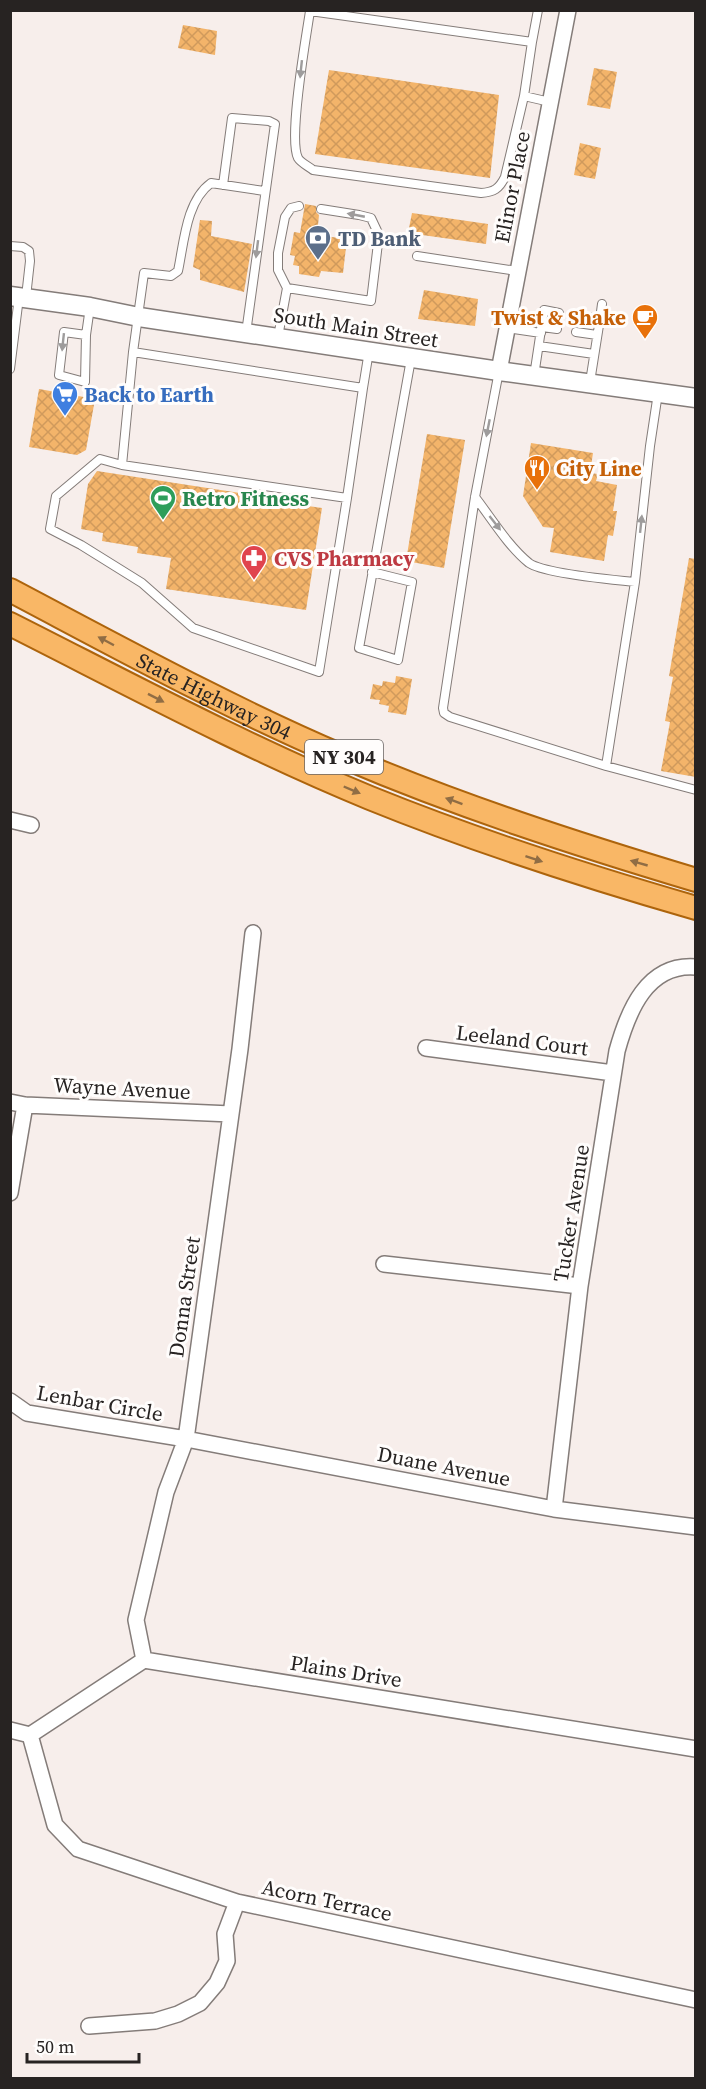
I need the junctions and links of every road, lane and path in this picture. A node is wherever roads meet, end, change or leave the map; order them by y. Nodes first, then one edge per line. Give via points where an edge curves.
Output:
1 (538, 10) edge
2 (568, 10) edge
3 (310, 11) edge
4 (532, 42) junction
5 (524, 96) junction
6 (550, 102) junction
7 (223, 185) junction
8 (264, 191) junction
9 (299, 206) dead end
10 (321, 209) dead end
11 (10, 246) edge
12 (417, 256) dead end
13 (517, 271) junction
14 (287, 288) junction
15 (19, 297) edge
16 (602, 304) dead end
17 (90, 307) junction
18 (559, 313) dead end
19 (579, 316) dead end
20 (139, 317) junction
21 (600, 319) junction
22 (507, 328) junction
23 (557, 329) dead end
24 (541, 330) junction
25 (576, 332) dead end
26 (246, 333) junction
27 (86, 335) junction
28 (597, 335) junction
29 (278, 338) junction
30 (539, 346) junction
31 (369, 351) junction
32 (133, 352) junction
33 (594, 354) junction
34 (411, 358) junction
35 (10, 369) edge
36 (499, 371) junction
37 (534, 376) junction
38 (590, 383) junction
39 (363, 388) junction
40 (658, 392) junction
41 (696, 398) edge
42 (122, 465) junction
43 (475, 497) junction
44 (347, 498) junction
45 (372, 572) junction
46 (635, 582) junction
47 (10, 590) edge
48 (10, 624) edge
49 (606, 766) junction
50 (696, 790) edge
51 (10, 820) edge
52 (31, 825) dead end
53 (696, 880) edge
54 (696, 908) edge
55 (253, 933) dead end
56 (696, 967) edge
57 (426, 1048) dead end
58 (613, 1073) junction
59 (18, 1104) edge
60 (231, 1114) junction
61 (10, 1193) edge
62 (384, 1264) dead end
63 (580, 1286) junction
64 (10, 1401) edge
65 (186, 1439) junction
66 (554, 1509) junction
67 (696, 1527) edge
68 (144, 1660) junction
69 (10, 1730) edge
70 (30, 1735) junction
71 (696, 1749) edge
72 (237, 1902) junction
73 (696, 2000) edge
74 (88, 2026) dead end

1 - 4 lane
2 - 6 street, Elinor Place
3 - 4 lane
3 -> 5 lane via 294,142 299,160 313,170 493,192 505,177
4 - 5 lane
5 - 6 lane
6 - 13 street, Elinor Place
7 - 8 lane
7 - 8 lane via 232,118 269,121 275,124
7 - 20 lane via 211,183 204,188 189,215 178,271 171,276 144,273
8 -> 26 lane
9 - 14 lane via 291,208 285,217 278,253 279,270
14 -> 10 lane via 371,301 379,235 371,218
11 - 15 lane via 23,247 30,261
12 - 13 lane
13 - 22 street, Elinor Place
14 - 29 lane
15 - 17 street, South Main Street
15 - 35 lane
16 - 21 lane
17 - 20 street, South Main Street
17 - 27 lane
18 - 24 lane via 544,310
19 - 21 lane
20 - 26 street, South Main Street
20 - 32 lane
21 - 28 lane
22 - 24 lane
22 - 36 street, Elinor Place
23 - 24 lane
24 - 30 lane
25 - 28 lane
26 - 29 street, South Main Street
27 -> 27 lane via 64,332 59,375 85,382
28 - 33 lane
29 - 31 street, South Main Street
30 - 33 lane
30 - 37 lane
31 - 34 street, South Main Street
31 - 39 lane
32 - 39 lane
32 - 42 lane
33 - 38 lane
34 - 36 street, South Main Street
34 - 45 lane
36 - 37 street, South Main Street
36 -> 43 lane
37 - 38 street, South Main Street
38 - 40 street, South Main Street
39 - 44 lane
40 - 41 street, South Main Street
46 -> 40 lane
42 - 44 lane
42 - 44 lane via 99,459 56,496 50,529 142,583 193,628 319,672
43 -> 46 lane via 530,564
43 - 49 lane via 444,713
45 - 45 lane via 359,648 398,660 412,582
46 - 49 lane
53 -> 47 main road, State Highway 304 / NY 304 via 497,817 343,757 220,700
48 -> 54 main road, State Highway 304 / NY 304 via 219,730 360,794 515,852
49 - 50 lane
51 - 52 street
55 - 60 street, Donna Street
56 - 58 street, Tucker Avenue via 665,971 640,996 626,1022
57 - 58 street, Leeland Court
58 - 63 street, Tucker Avenue
59 - 60 street, Wayne Avenue
59 - 61 street
60 - 65 street, Donna Street
62 - 63 street
63 - 66 street, Tucker Avenue
64 - 65 street, Lenbar Circle via 27,1413
65 - 66 street, Duane Avenue
65 - 68 street, Donna Street via 166,1492 136,1620
66 - 67 street, Duane Avenue
68 - 70 street
68 - 71 street, Plains Drive
69 - 70 street
70 - 72 street, Acorn Terrace via 55,1825 78,1849
72 - 73 street, Acorn Terrace
72 - 74 street via 225,1934 227,1961 217,1983 200,2003 155,2020

